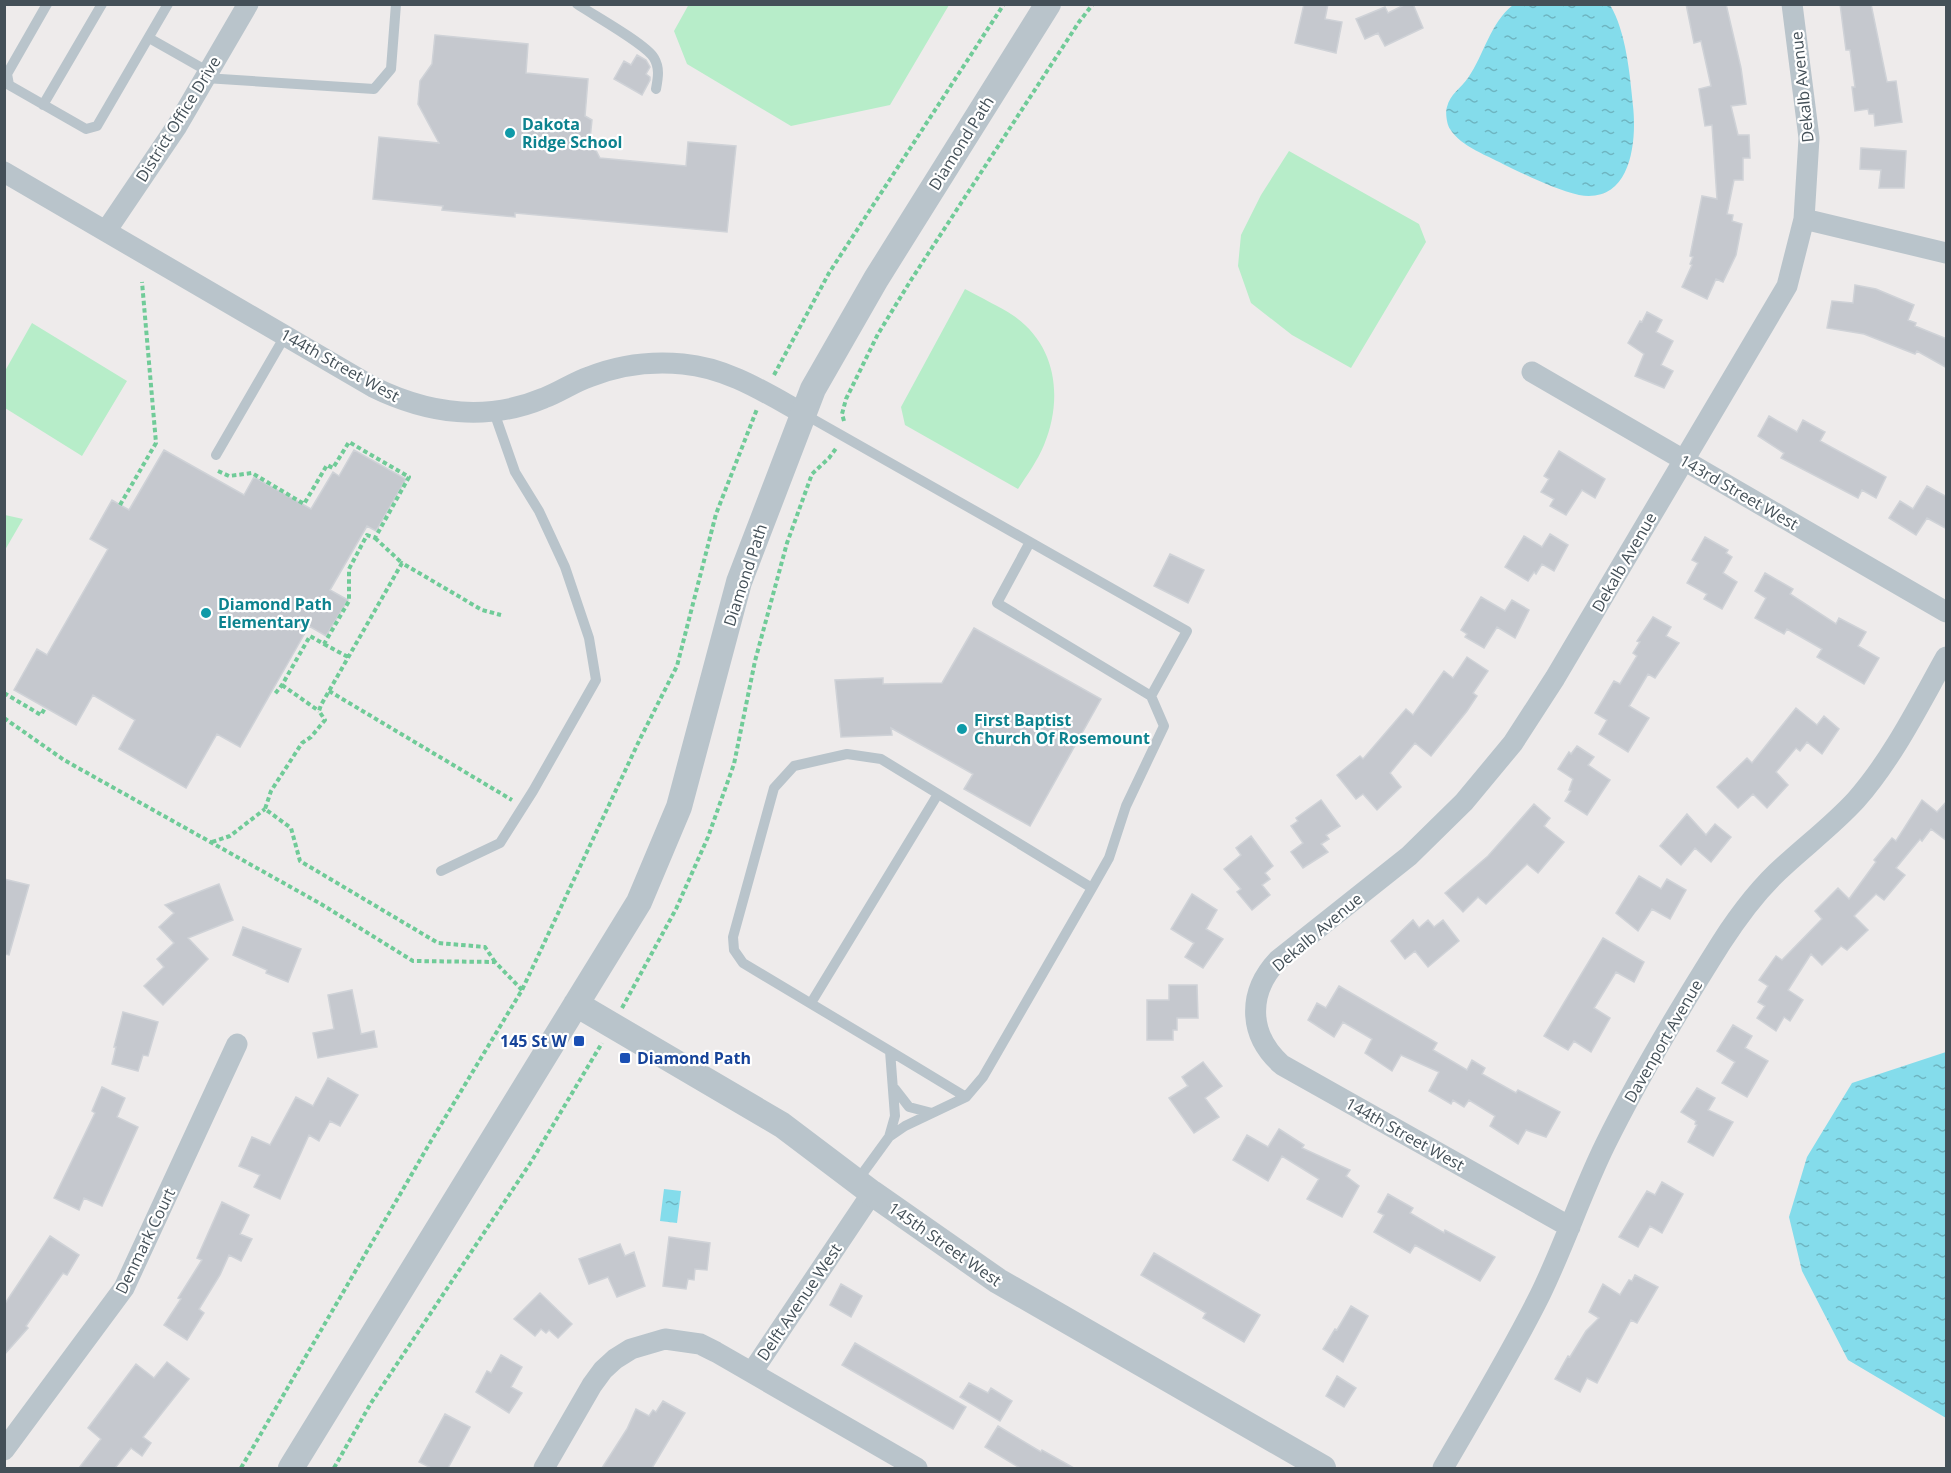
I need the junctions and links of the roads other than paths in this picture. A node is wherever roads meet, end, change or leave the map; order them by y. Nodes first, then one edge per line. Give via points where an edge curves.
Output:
1 (47, 4) edge
2 (102, 4) edge
3 (168, 4) edge
4 (248, 4) edge
5 (396, 4) edge
6 (577, 4) edge
7 (1048, 4) edge
8 (1792, 4) edge
9 (149, 38) junction
10 (207, 75) junction
11 (656, 89) dead end
12 (43, 105) junction
13 (4, 172) edge
14 (1804, 219) junction
15 (106, 231) junction
16 (1947, 253) edge
17 (285, 336) junction
18 (1532, 372) dead end
19 (494, 412) junction
20 (804, 414) junction
21 (216, 455) dead end
22 (1684, 460) junction
23 (1030, 542) junction
24 (1947, 612) edge
25 (1947, 657) edge
26 (1151, 696) junction
27 (938, 794) junction
28 (441, 871) dead end
29 (1092, 888) junction
30 (811, 1003) junction
31 (576, 1004) junction
32 (1257, 1025) joint
33 (237, 1044) dead end
34 (890, 1051) junction
35 (895, 1089) junction
36 (966, 1098) junction
37 (932, 1113) junction
38 (889, 1137) junction
39 (864, 1187) junction
40 (1570, 1227) junction
41 (752, 1372) junction
42 (4, 1450) edge
43 (291, 1468) edge
44 (544, 1468) edge
45 (917, 1468) edge
46 (1323, 1468) edge
47 (1443, 1468) edge

1 - 12 lane via 7,74 9,85
2 - 12 lane
3 - 9 lane
4 - 10 street, District Office Drive
5 - 10 lane via 391,69 374,89
6 - 11 lane via 654,57 659,74
7 - 20 street, Diamond Path via 876,279 813,389
8 - 14 street, Dekalb Avenue via 1809,138
9 - 10 lane
9 - 12 lane via 97,126 86,129
10 - 15 street, District Office Drive
13 - 15 street, 144th Street West
14 - 16 street
14 - 22 street, Dekalb Avenue via 1787,286
15 - 17 street, 144th Street West
17 - 19 street, 144th Street West via 396,398 445,411
17 - 21 lane
18 - 22 street, 143rd Street West
19 - 20 street, 144th Street West via 543,399 596,374 643,364 684,364 732,376
19 - 28 lane via 515,472 539,511 565,567 589,638 596,680 500,843
20 - 23 lane
20 - 31 street, Diamond Path via 739,582 679,807 639,902
22 - 24 street, 143rd Street West
22 - 32 street, Dekalb Avenue via 1556,678 1513,743 1464,802 1409,856 1272,967 1257,994
23 - 26 lane via 997,603
23 - 26 lane via 1187,631
25 - 40 street, Davenport Avenue via 1878,773 1834,823 1760,890 1732,926 1627,1104
26 - 29 lane via 1164,726
27 - 29 lane
27 - 30 lane
27 - 30 lane via 881,759 847,754 794,766 774,788 733,937 734,950 743,963
29 - 36 lane via 983,1077
30 - 34 lane
31 - 39 street, 145th Street West via 782,1125
31 - 43 street, Diamond Path
32 - 40 street, 144th Street West via 1266,1047 1282,1065
33 - 42 street, Denmark Court via 124,1288
34 - 35 lane
34 - 36 lane
35 - 37 lane via 909,1107
35 - 38 lane via 896,1116
36 - 37 lane
37 - 38 lane
38 - 39 lane
39 - 41 street, Delft Avenue West
39 - 46 street, 145th Street West via 998,1281
40 - 47 street, Davenport Avenue via 1525,1326
41 - 44 street via 700,1344 665,1339 630,1349 603,1370
41 - 45 street, Delft Avenue West

